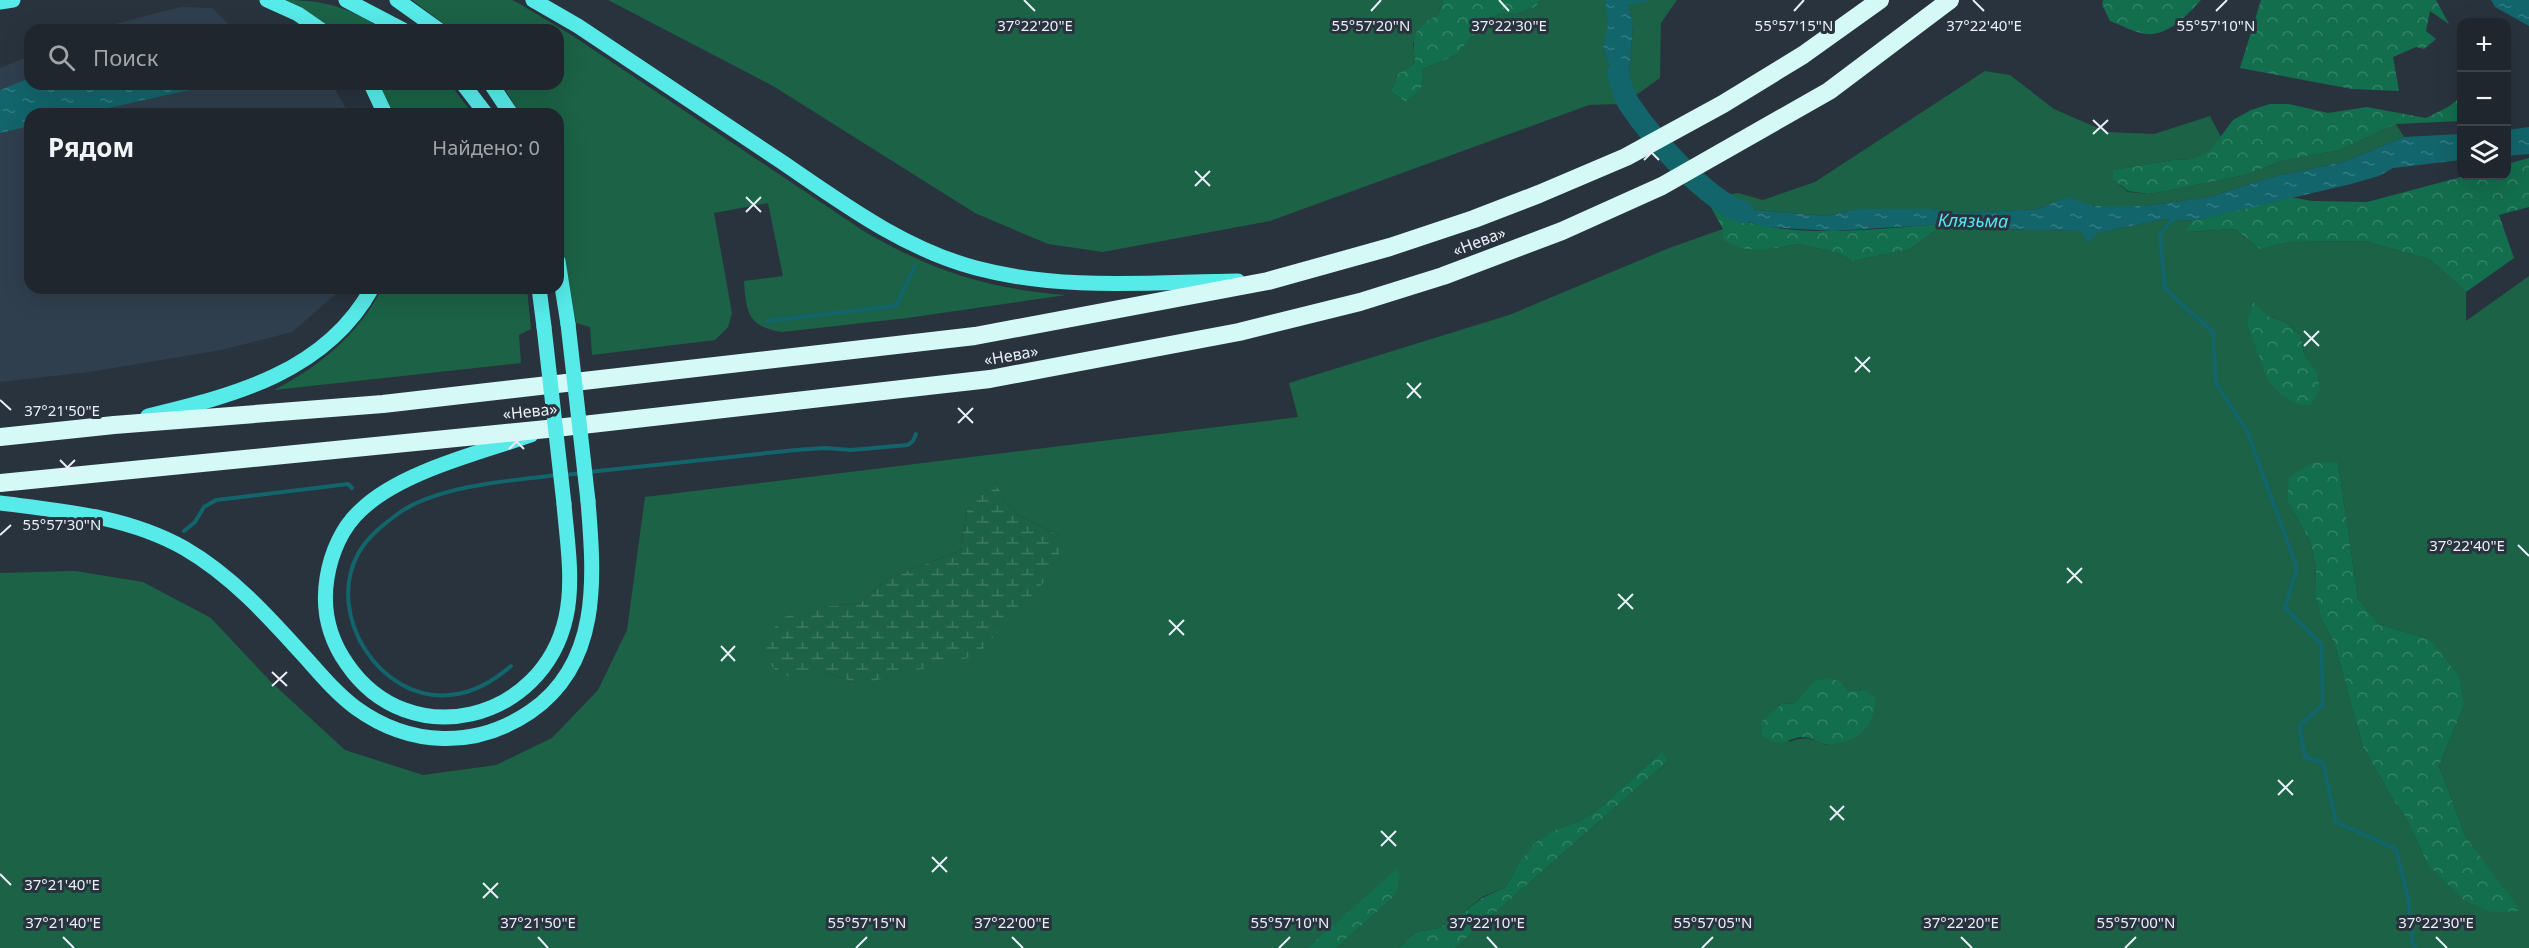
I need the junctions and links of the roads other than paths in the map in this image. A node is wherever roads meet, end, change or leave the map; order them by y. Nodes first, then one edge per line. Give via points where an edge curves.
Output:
1 (13, 0) edge
2 (267, 0) edge
3 (346, 0) edge
4 (397, 0) edge
5 (533, 0) edge
6 (1880, 0) edge
7 (1950, 0) edge
8 (0, 2) edge
9 (312, 24) edge
10 (392, 24) edge
11 (431, 24) edge
12 (374, 90) edge
13 (468, 90) edge
14 (495, 90) edge
15 (382, 108) edge
16 (481, 108) edge
17 (507, 108) edge
18 (1268, 281) junction
19 (369, 294) edge
20 (540, 294) edge
21 (563, 294) edge
22 (114, 425) junction
23 (547, 429) junction
24 (0, 437) edge
25 (0, 483) edge
26 (0, 503) edge

1 - 8 main road
2 - 9 main road
3 - 10 main road
4 - 11 main road
5 - 18 main road via 578,26 867,220 922,248 975,268 1037,281
6 - 18 highway, «Нева» via 1803,55 1626,157 1474,219 1390,248
7 - 23 highway, «Нева» via 1829,91 1662,186 1562,231 1360,302 1239,332 990,379
12 - 15 main road
13 - 16 main road
14 - 17 main road
18 - 22 highway, «Нева» via 975,336 383,404
19 - 22 main road via 360,310 326,346 287,371 207,402
20 - 23 main road, bridge via 569,559 566,617 548,661 534,680 490,709 449,718 422,715 382,699 352,671 331,635 325,613 324,592 334,550 344,530 375,498 398,484
21 - 26 main road, bridge via 588,501 593,589 589,620 568,672 532,710 507,726 458,739 417,737 374,720 335,690 229,580 184,548 124,522
22 - 24 highway, «Нева»
23 - 25 highway, «Нева»

